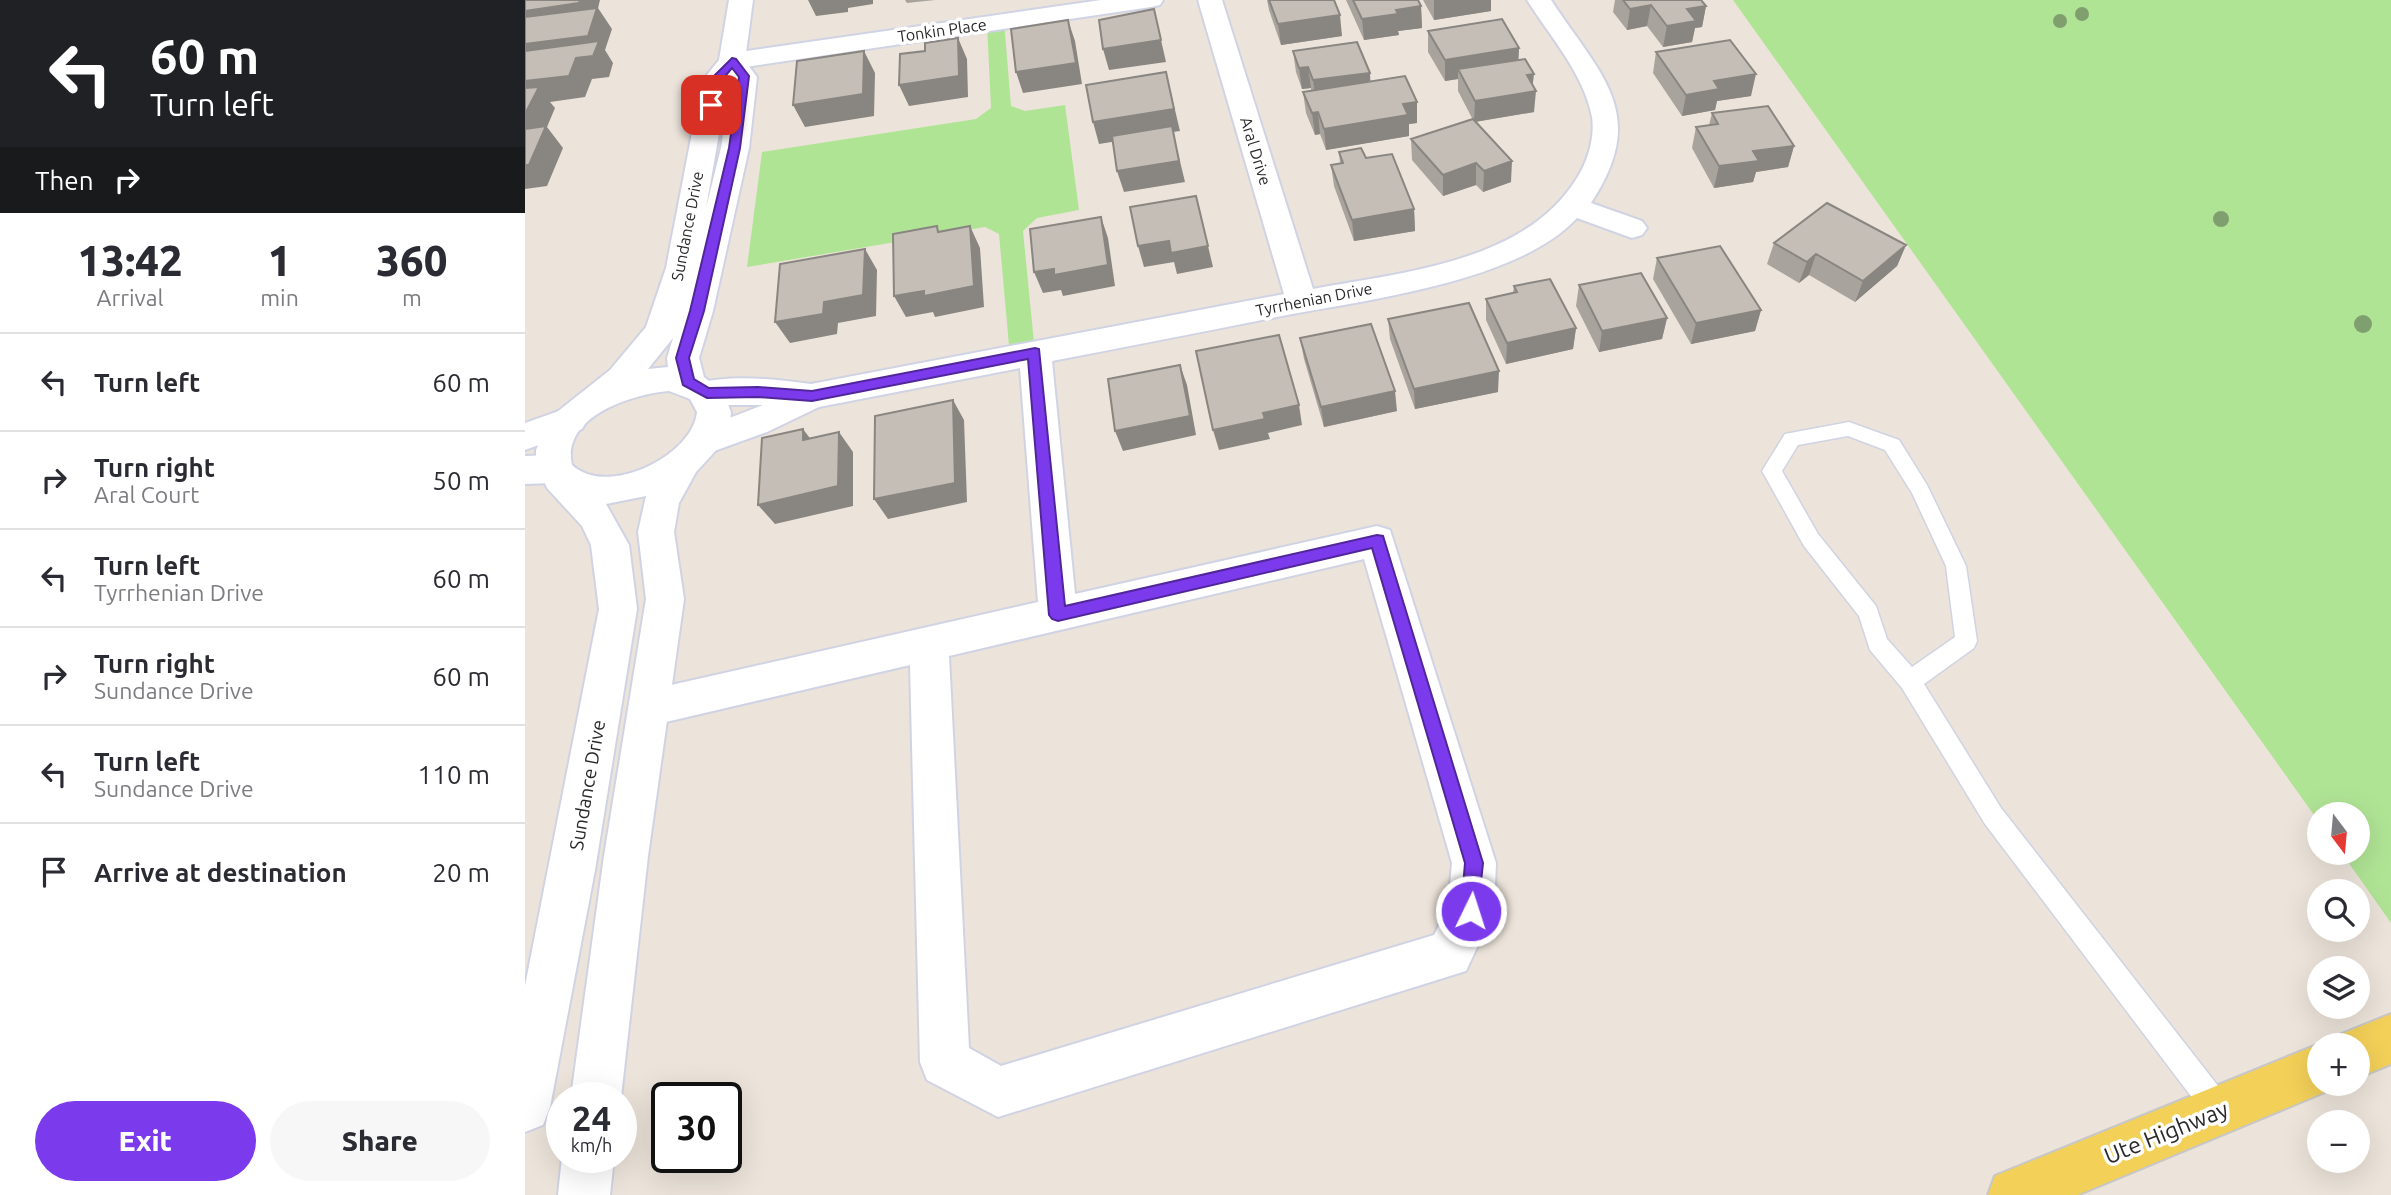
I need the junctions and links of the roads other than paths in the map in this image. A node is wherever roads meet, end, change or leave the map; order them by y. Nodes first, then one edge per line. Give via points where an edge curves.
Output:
1 (741, 0) edge
2 (1151, 0) edge
3 (1210, 0) edge
4 (1539, 0) edge
5 (732, 61) junction
6 (1574, 207) junction
7 (1632, 229) dead end
8 (1302, 302) junction
9 (1035, 353) junction
10 (697, 387) junction
11 (812, 396) junction
12 (578, 413) junction
13 (525, 437) edge
14 (694, 452) junction
15 (546, 472) edge
16 (1058, 615) junction
17 (929, 644) junction
18 (1909, 681) junction
19 (649, 708) junction
20 (2391, 1040) edge
21 (2370, 1048) edge
22 (2307, 1074) edge
23 (598, 1082) edge
24 (525, 1107) edge
25 (2219, 1110) junction
26 (586, 1173) edge
27 (584, 1195) edge
28 (2014, 1195) edge

1 - 5 street, Sundance Drive
2 - 5 street, Tonkin Place
3 - 8 street, Aral Drive
4 - 6 street, Tyrrhenian Drive via 1595,92 1605,117 1603,154
5 - 10 street, Sundance Drive via 744,76 735,148 683,358
5 - 12 street, Sundance Drive via 715,81 681,268 661,331 622,378
6 - 7 street
6 - 8 street, Tyrrhenian Drive via 1534,237 1477,264
8 - 9 street, Tyrrhenian Drive
9 - 11 street, Tyrrhenian Drive
9 - 16 street
10 - 11 street, Tyrrhenian Drive
10 - 12 street, Tyrrhenian Drive via 670,379 638,383 605,395
10 - 14 street, Sundance Drive via 714,404 714,422
11 - 14 street, Tyrrhenian Drive
12 - 13 street
12 - 15 street via 557,437
14 - 15 street, Tyrrhenian Drive via 657,478 601,492 577,488
14 - 19 street via 661,502 656,532 664,599
15 - 24 street, Sundance Drive via 595,516 610,545 618,609
16 - 17 street
16 - 17 street via 1377,541 1474,863 1471,911 1449,954 998,1092 945,1062
17 - 19 street
18 - 18 lane via 1878,643 1869,612 1811,540 1772,471 1792,439 1849,429 1892,445 1920,489 1956,566 1966,641
18 - 25 lane via 1993,816
19 - 23 street
20 - 21 main road
22 - 25 main road, Ute Highway
25 - 28 main road, Ute Highway
26 - 27 street

